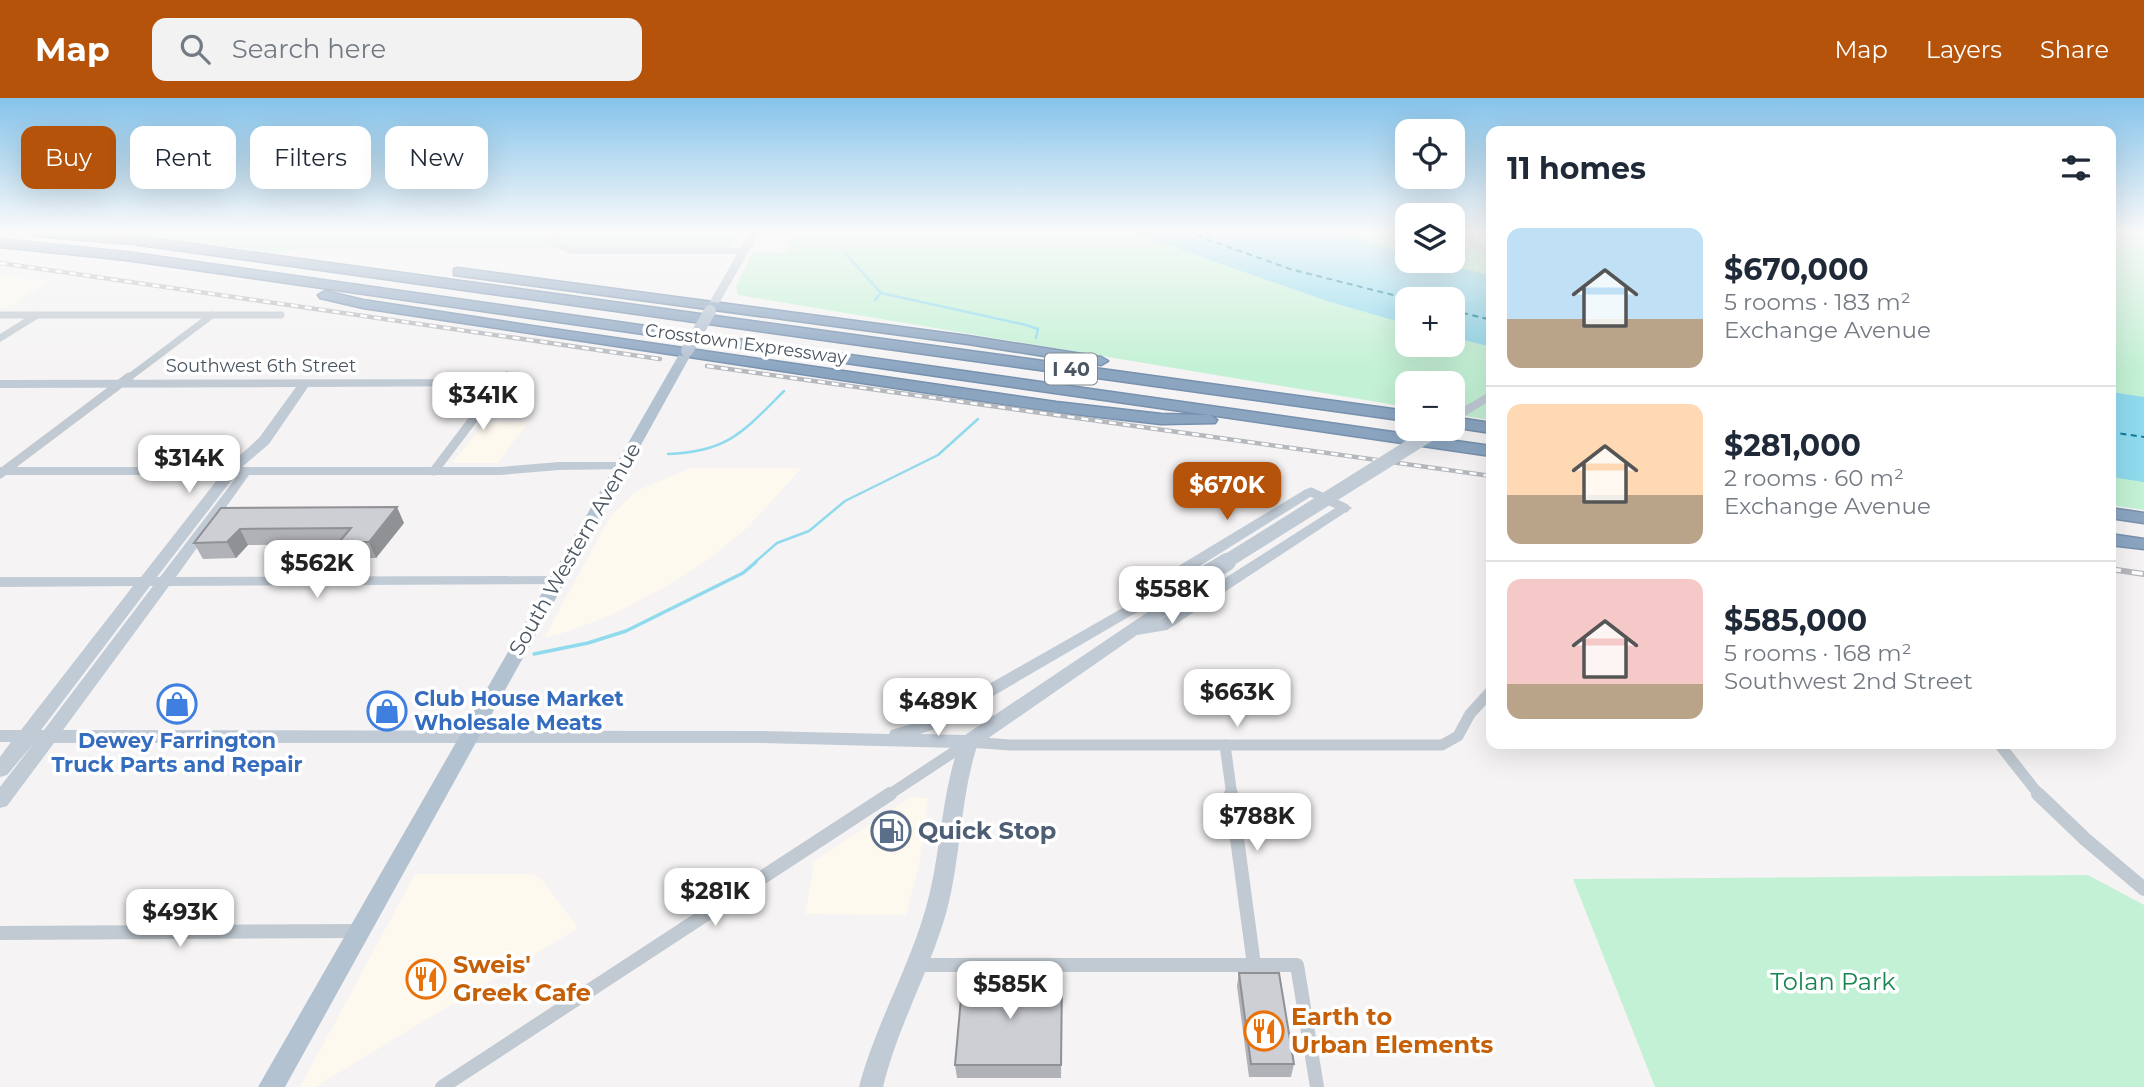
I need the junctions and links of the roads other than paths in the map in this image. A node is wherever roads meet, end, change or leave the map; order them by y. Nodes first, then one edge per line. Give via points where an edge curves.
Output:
1 (257, 278) edge
2 (287, 278) edge
3 (411, 278) edge
4 (503, 278) edge
5 (728, 278) edge
6 (711, 308) junction
7 (0, 315) edge
8 (37, 315) junction
9 (212, 315) junction
10 (281, 315) dead end
11 (0, 338) edge
12 (687, 352) junction
13 (504, 379) junction
14 (522, 383) dead end
15 (0, 384) edge
16 (119, 384) junction
17 (304, 384) junction
18 (1486, 398) edge
19 (1465, 412) edge
20 (1395, 414) edge
21 (1395, 414) edge
22 (1294, 423) junction
23 (1465, 423) edge
24 (1486, 427) edge
25 (264, 441) junction
26 (1419, 441) edge
27 (1486, 450) edge
28 (622, 466) junction
29 (230, 471) junction
30 (254, 471) junction
31 (434, 471) junction
32 (1, 472) edge
33 (1311, 492) joint
34 (1345, 508) joint
35 (2116, 514) edge
36 (2144, 517) edge
37 (2116, 540) edge
38 (2144, 544) edge
39 (1202, 577) junction
40 (165, 581) junction
41 (556, 581) junction
42 (0, 582) edge
43 (145, 582) junction
44 (1126, 611) junction
45 (1132, 631) junction
46 (1486, 696) edge
47 (953, 711) junction
48 (0, 736) edge
49 (26, 737) junction
50 (49, 737) junction
51 (469, 737) junction
52 (884, 739) junction
53 (969, 743) junction
54 (1225, 746) junction
55 (2002, 749) edge
56 (0, 770) edge
57 (0, 801) edge
58 (2144, 889) edge
59 (360, 931) junction
60 (0, 933) edge
61 (916, 965) junction
62 (1254, 965) junction
63 (271, 1087) edge
64 (442, 1087) edge
65 (871, 1087) edge
66 (1317, 1087) edge

1 - 12 highway via 363,304
2 - 22 highway, Crosstown Expressway / I 40
3 - 20 highway, Crosstown Expressway / I 40
4 - 6 highway
5 - 6 street, South Western Avenue
6 - 12 main road, South Western Avenue, bridge
6 - 21 highway via 1033,349
7 - 8 street
8 - 9 street
8 - 11 street
9 - 10 street
9 - 16 street
12 - 22 highway via 1090,411 1161,419
12 - 28 main road, South Western Avenue
13 - 14 street, Southwest 6th Street
13 - 17 street, Southwest 6th Street
13 - 31 street
15 - 16 street, Southwest 6th Street
16 - 17 street, Southwest 6th Street
16 - 32 street
17 - 25 street
18 - 19 street
22 - 27 highway, Crosstown Expressway / I 40
23 - 24 highway
25 - 29 street
25 - 30 street via 264,449 251,467
26 - 39 street, bridge
28 - 31 street
28 - 41 main road, South Western Avenue
29 - 30 street
29 - 32 street
29 - 40 street via 243,476 241,480
29 - 43 street
30 - 31 street
33 - 34 street
33 - 44 street via 1162,582
34 - 45 street via 1161,626
35 - 36 highway
37 - 38 highway
39 - 44 street
39 - 45 street via 1190,591
40 - 41 street
40 - 43 street
40 - 50 street
41 - 51 main road, South Western Avenue
42 - 43 street
43 - 49 street
44 - 47 street
45 - 53 street
46 - 54 street via 1458,736 1442,745
47 - 52 street via 932,724
47 - 53 street via 957,734
48 - 49 street
49 - 50 street
49 - 56 street
50 - 51 street
50 - 57 street
51 - 52 street
51 - 59 main road, South Western Avenue
52 - 53 street
53 - 54 street
53 - 61 street via 958,771 941,891
53 - 64 street
54 - 62 street
55 - 58 street via 2050,807
59 - 60 street
59 - 63 main road, South Western Avenue
61 - 62 street
61 - 65 street via 885,1037
62 - 66 street via 1297,965

